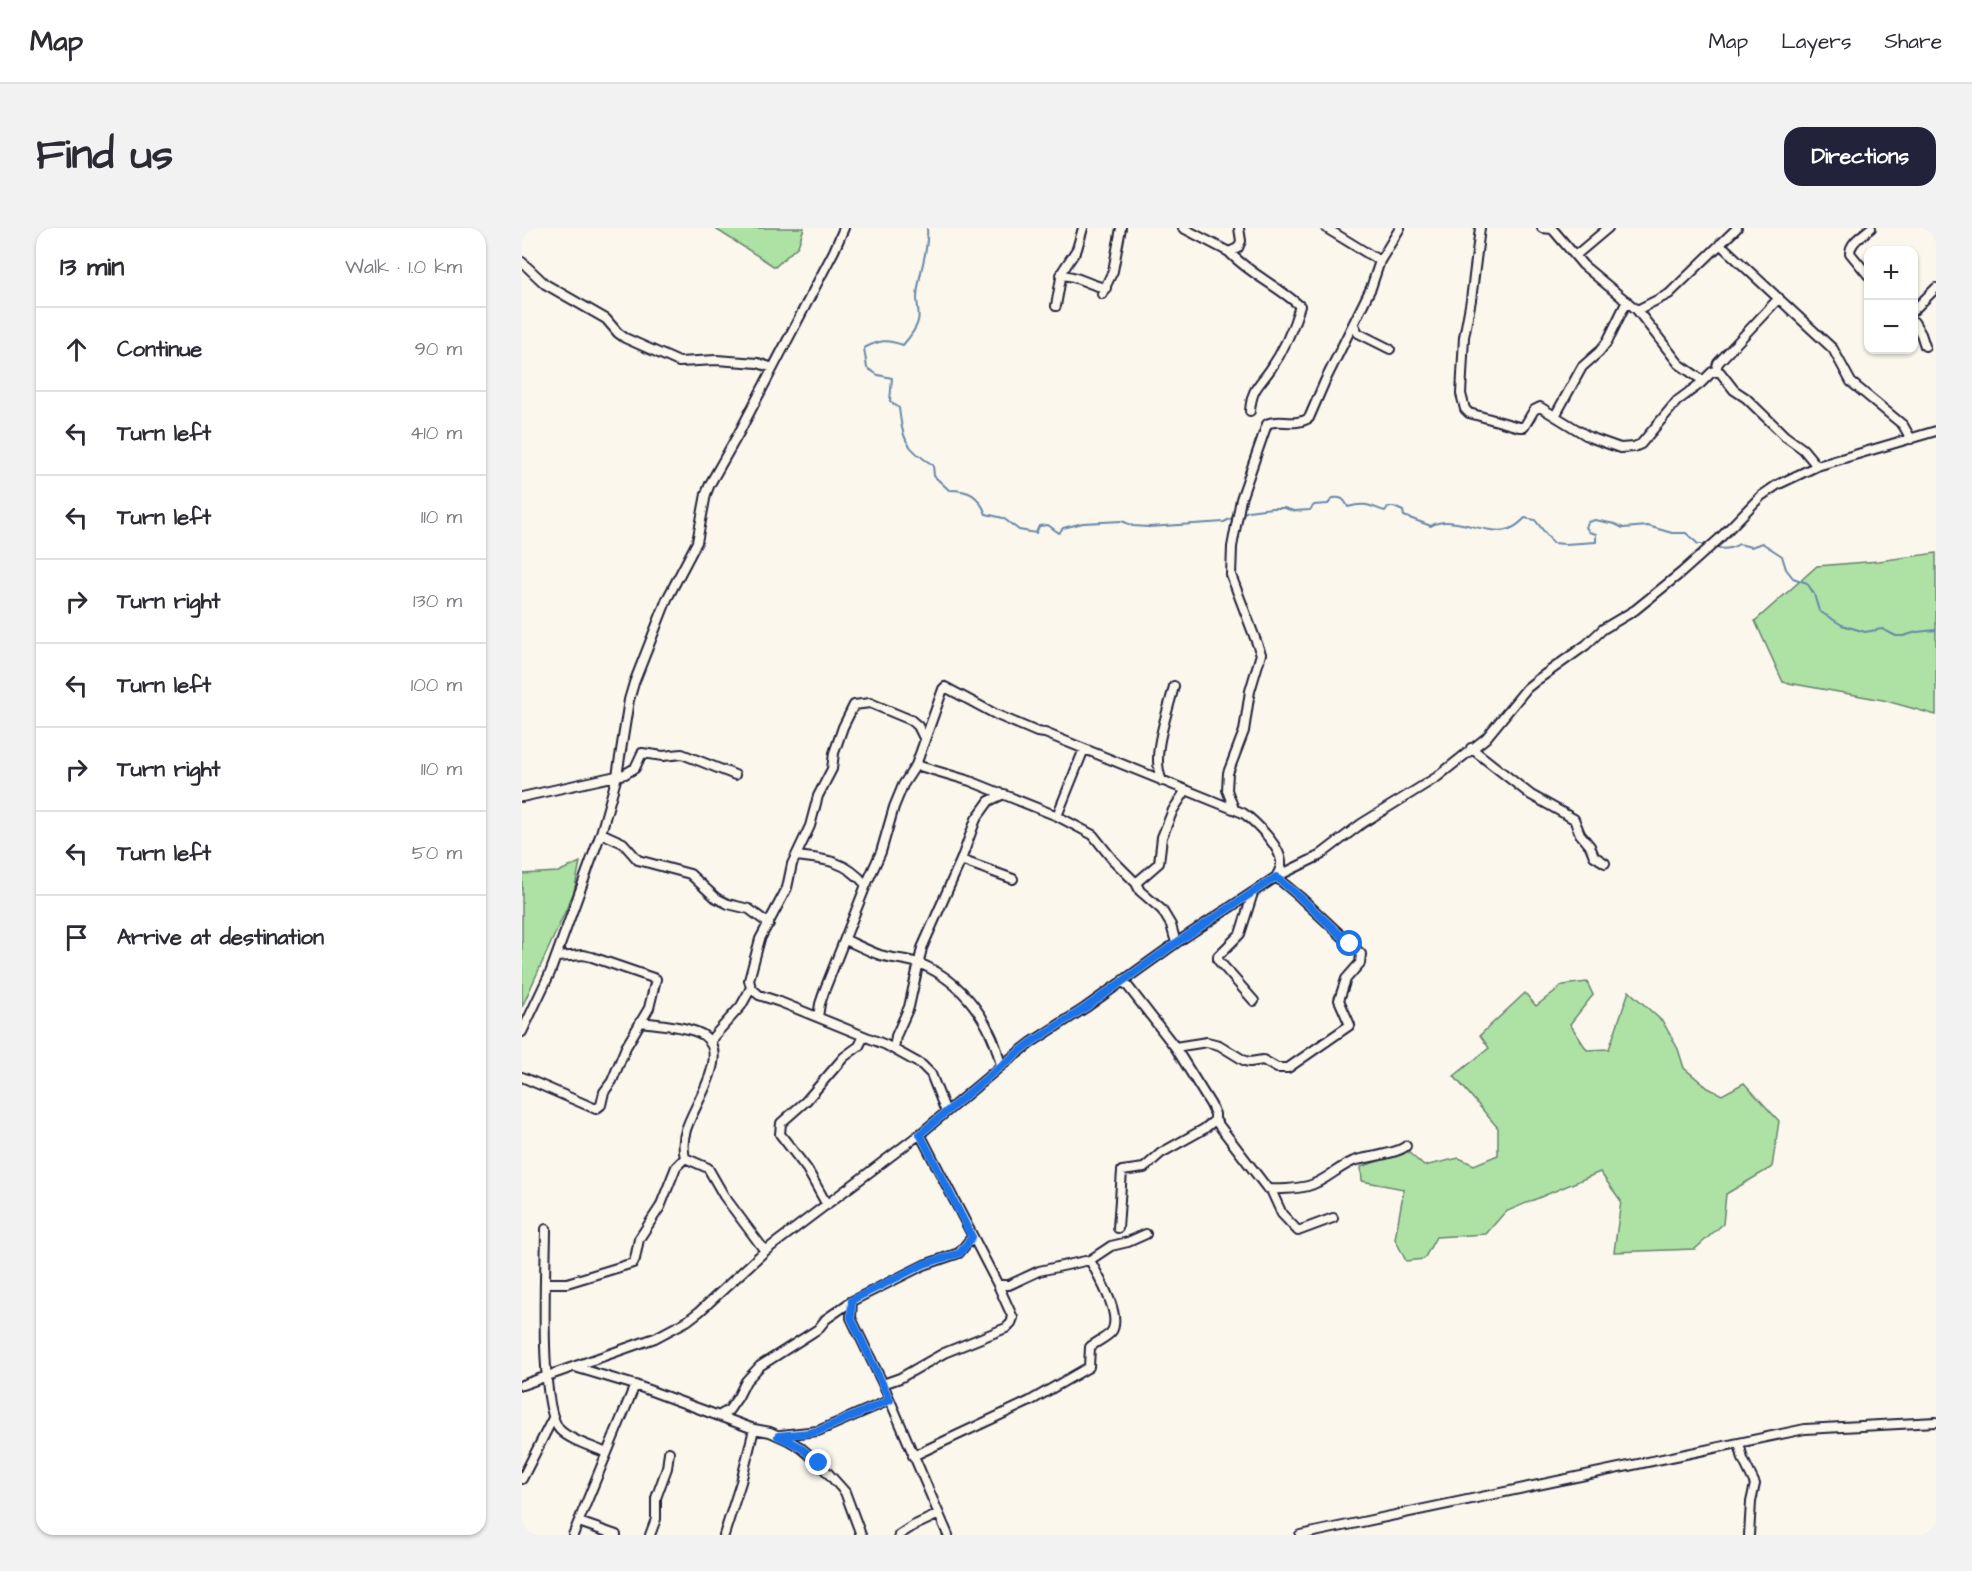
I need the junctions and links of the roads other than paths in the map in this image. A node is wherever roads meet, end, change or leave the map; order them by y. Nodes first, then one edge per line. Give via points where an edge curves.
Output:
1 (844, 228) edge
2 (1083, 228) edge
3 (1121, 228) edge
4 (1183, 228) edge
5 (1239, 228) edge
6 (1400, 228) edge
7 (1480, 228) edge
8 (1542, 228) edge
9 (1608, 228) edge
10 (1737, 228) edge
11 (1871, 228) edge
12 (1331, 229) edge
13 (1720, 244) junction
14 (1229, 252) junction
15 (1576, 255) junction
16 (1380, 261) junction
17 (522, 262) edge
18 (1864, 269) edge
19 (1061, 275) junction
20 (1936, 288) edge
21 (1779, 298) junction
22 (1627, 301) junction
23 (1056, 306) dead end
24 (1918, 306) edge
25 (1637, 310) junction
26 (1354, 325) junction
27 (1918, 329) edge
28 (1925, 346) dead end
29 (1390, 349) dead end
30 (773, 368) junction
31 (1716, 370) junction
32 (1702, 380) junction
33 (1250, 411) dead end
34 (1555, 416) junction
35 (1936, 431) edge
36 (1911, 439) junction
37 (1817, 466) junction
38 (1174, 686) dead end
39 (924, 738) junction
40 (1471, 748) junction
41 (1084, 749) junction
42 (916, 765) junction
43 (735, 775) dead end
44 (617, 776) junction
45 (1162, 781) junction
46 (1186, 790) junction
47 (1004, 794) junction
48 (522, 797) edge
49 (1234, 809) junction
50 (1057, 816) junction
51 (601, 833) junction
52 (796, 856) junction
53 (961, 860) junction
54 (1605, 863) dead end
55 (1276, 877) junction
56 (1012, 879) dead end
57 (1136, 883) junction
58 (866, 885) junction
59 (1253, 892) junction
60 (769, 924) junction
61 (846, 940) junction
62 (1176, 943) junction
63 (557, 957) junction
64 (919, 963) junction
65 (1123, 980) junction
66 (751, 988) junction
67 (1254, 1001) dead end
68 (818, 1017) junction
69 (639, 1022) junction
70 (522, 1032) edge
71 (864, 1036) junction
72 (710, 1043) junction
73 (1175, 1047) junction
74 (894, 1049) junction
75 (1001, 1066) junction
76 (522, 1077) edge
77 (946, 1112) junction
78 (1215, 1120) junction
79 (920, 1134) junction
80 (1406, 1146) dead end
81 (685, 1158) junction
82 (1271, 1190) junction
83 (827, 1205) junction
84 (1333, 1218) dead end
85 (1118, 1228) dead end
86 (546, 1229) dead end
87 (1146, 1234) dead end
88 (972, 1237) junction
89 (765, 1251) junction
90 (1090, 1260) junction
91 (546, 1283) junction
92 (998, 1284) junction
93 (852, 1300) junction
94 (577, 1367) junction
95 (547, 1378) junction
96 (883, 1384) junction
97 (522, 1385) edge
98 (635, 1385) junction
99 (890, 1400) junction
100 (720, 1415) junction
101 (553, 1418) junction
102 (1936, 1422) edge
103 (754, 1429) junction
104 (778, 1436) junction
105 (1739, 1443) junction
106 (669, 1452) dead end
107 (606, 1453) junction
108 (913, 1456) junction
109 (522, 1479) edge
110 (939, 1514) junction
111 (579, 1522) junction
112 (573, 1535) edge
113 (616, 1535) edge
114 (650, 1535) edge
115 (724, 1535) edge
116 (861, 1535) edge
117 (899, 1535) edge
118 (948, 1535) edge
119 (1300, 1535) edge
120 (1749, 1535) edge

1 - 30 street
2 - 19 street via 1077,249
3 - 19 street via 1113,271 1104,291 1075,277
4 - 14 street
5 - 14 street via 1239,248
6 - 16 street
7 - 34 street via 1464,337 1461,394 1465,409 1474,416 1519,427 1524,427 1540,407
8 - 15 street via 1552,229
9 - 15 street
10 - 13 street
11 - 18 street via 1850,249
12 - 16 street
13 - 21 street
13 - 25 street via 1669,294
14 - 33 street via 1300,306 1292,332 1252,394
15 - 22 street via 1594,276
16 - 26 street
17 - 30 street via 545,284 606,319 625,338 674,361 716,360
19 - 23 street
20 - 24 street
21 - 31 street via 1718,363
21 - 36 street via 1833,349 1851,382 1903,425
22 - 25 street
22 - 34 street via 1606,342 1582,367
25 - 32 street via 1673,358
26 - 29 street via 1358,333
26 - 49 street via 1309,418 1267,424 1241,499 1231,575 1262,654 1250,691 1244,731 1228,773 1227,790
27 - 28 street
30 - 44 street via 706,494 697,542 667,599 634,683
31 - 32 street
31 - 37 street
32 - 34 street via 1634,447 1620,448 1589,437
35 - 36 street
36 - 37 street
37 - 40 street via 1761,496 1719,539 1635,610 1527,688 1494,730
38 - 45 street via 1159,741
39 - 41 street via 945,687 997,715
39 - 42 street
39 - 52 street via 911,720 870,703 854,705
40 - 54 street via 1531,795 1574,819 1594,856
40 - 55 street via 1437,777 1361,824 1319,856
41 - 45 street
41 - 50 street
42 - 47 street
42 - 58 street via 900,792
43 - 44 street via 682,754 642,753 631,771
44 - 48 street
44 - 51 street
45 - 46 street
46 - 49 street
46 - 57 street via 1162,837 1160,863
47 - 50 street
47 - 53 street via 983,807
49 - 55 street via 1248,817 1277,849 1281,867
50 - 57 street via 1093,835
51 - 60 street via 623,843 638,860 690,874 716,898 749,909
51 - 63 street
52 - 58 street via 835,862 856,873
52 - 60 street via 787,888
53 - 56 street
53 - 64 street
55 - 59 street
55 - 73 street via 1360,954 1360,963 1339,1000 1350,1025 1283,1069 1263,1060 1245,1061 1214,1043
57 - 62 street via 1167,916
58 - 61 street
59 - 62 street
59 - 67 street via 1240,934 1218,960
60 - 66 street via 758,946 749,980
61 - 64 street via 879,954
61 - 68 street
62 - 65 street
63 - 69 street via 583,955 656,978 649,1008
63 - 70 street
64 - 74 street
64 - 75 street via 955,985 970,1001 991,1034
65 - 73 street
65 - 75 street
66 - 68 street via 759,995
66 - 72 street
68 - 71 street
69 - 72 street via 691,1030
69 - 76 street via 596,1109
71 - 74 street
71 - 83 street via 859,1046 844,1057 779,1128
72 - 81 street via 715,1061 685,1132
73 - 78 street via 1211,1105
74 - 77 street via 928,1069
75 - 77 street
77 - 79 street
78 - 82 street via 1263,1185
78 - 85 street via 1144,1168 1122,1171
79 - 83 street
79 - 88 street
80 - 82 street via 1346,1164 1307,1186
81 - 89 street via 708,1168
81 - 91 street via 676,1167 660,1207 639,1239 633,1263 567,1283
82 - 84 street via 1282,1214 1298,1231
83 - 89 street
86 - 91 street
87 - 90 street via 1111,1246
88 - 92 street
88 - 93 street via 960,1253 924,1264
89 - 94 street via 687,1321 655,1338
90 - 92 street via 1039,1271 1009,1285
90 - 108 street via 1114,1318 1112,1332 1090,1347 1089,1367 1029,1401
91 - 95 street via 543,1309
92 - 96 street via 1012,1318 1006,1328
93 - 96 street via 851,1318
93 - 100 street via 818,1329 760,1366 729,1410
94 - 95 street
94 - 98 street
95 - 97 street
95 - 101 street
96 - 99 street
98 - 100 street
98 - 107 street
99 - 104 street via 818,1431
99 - 108 street
100 - 103 street
101 - 107 street via 567,1436
101 - 109 street
102 - 105 street via 1805,1429
103 - 104 street
103 - 115 street
104 - 116 street via 814,1458 845,1492
105 - 119 street
105 - 120 street via 1755,1484
106 - 114 street
107 - 111 street
108 - 110 street
110 - 117 street
110 - 118 street
111 - 112 street
111 - 113 street

